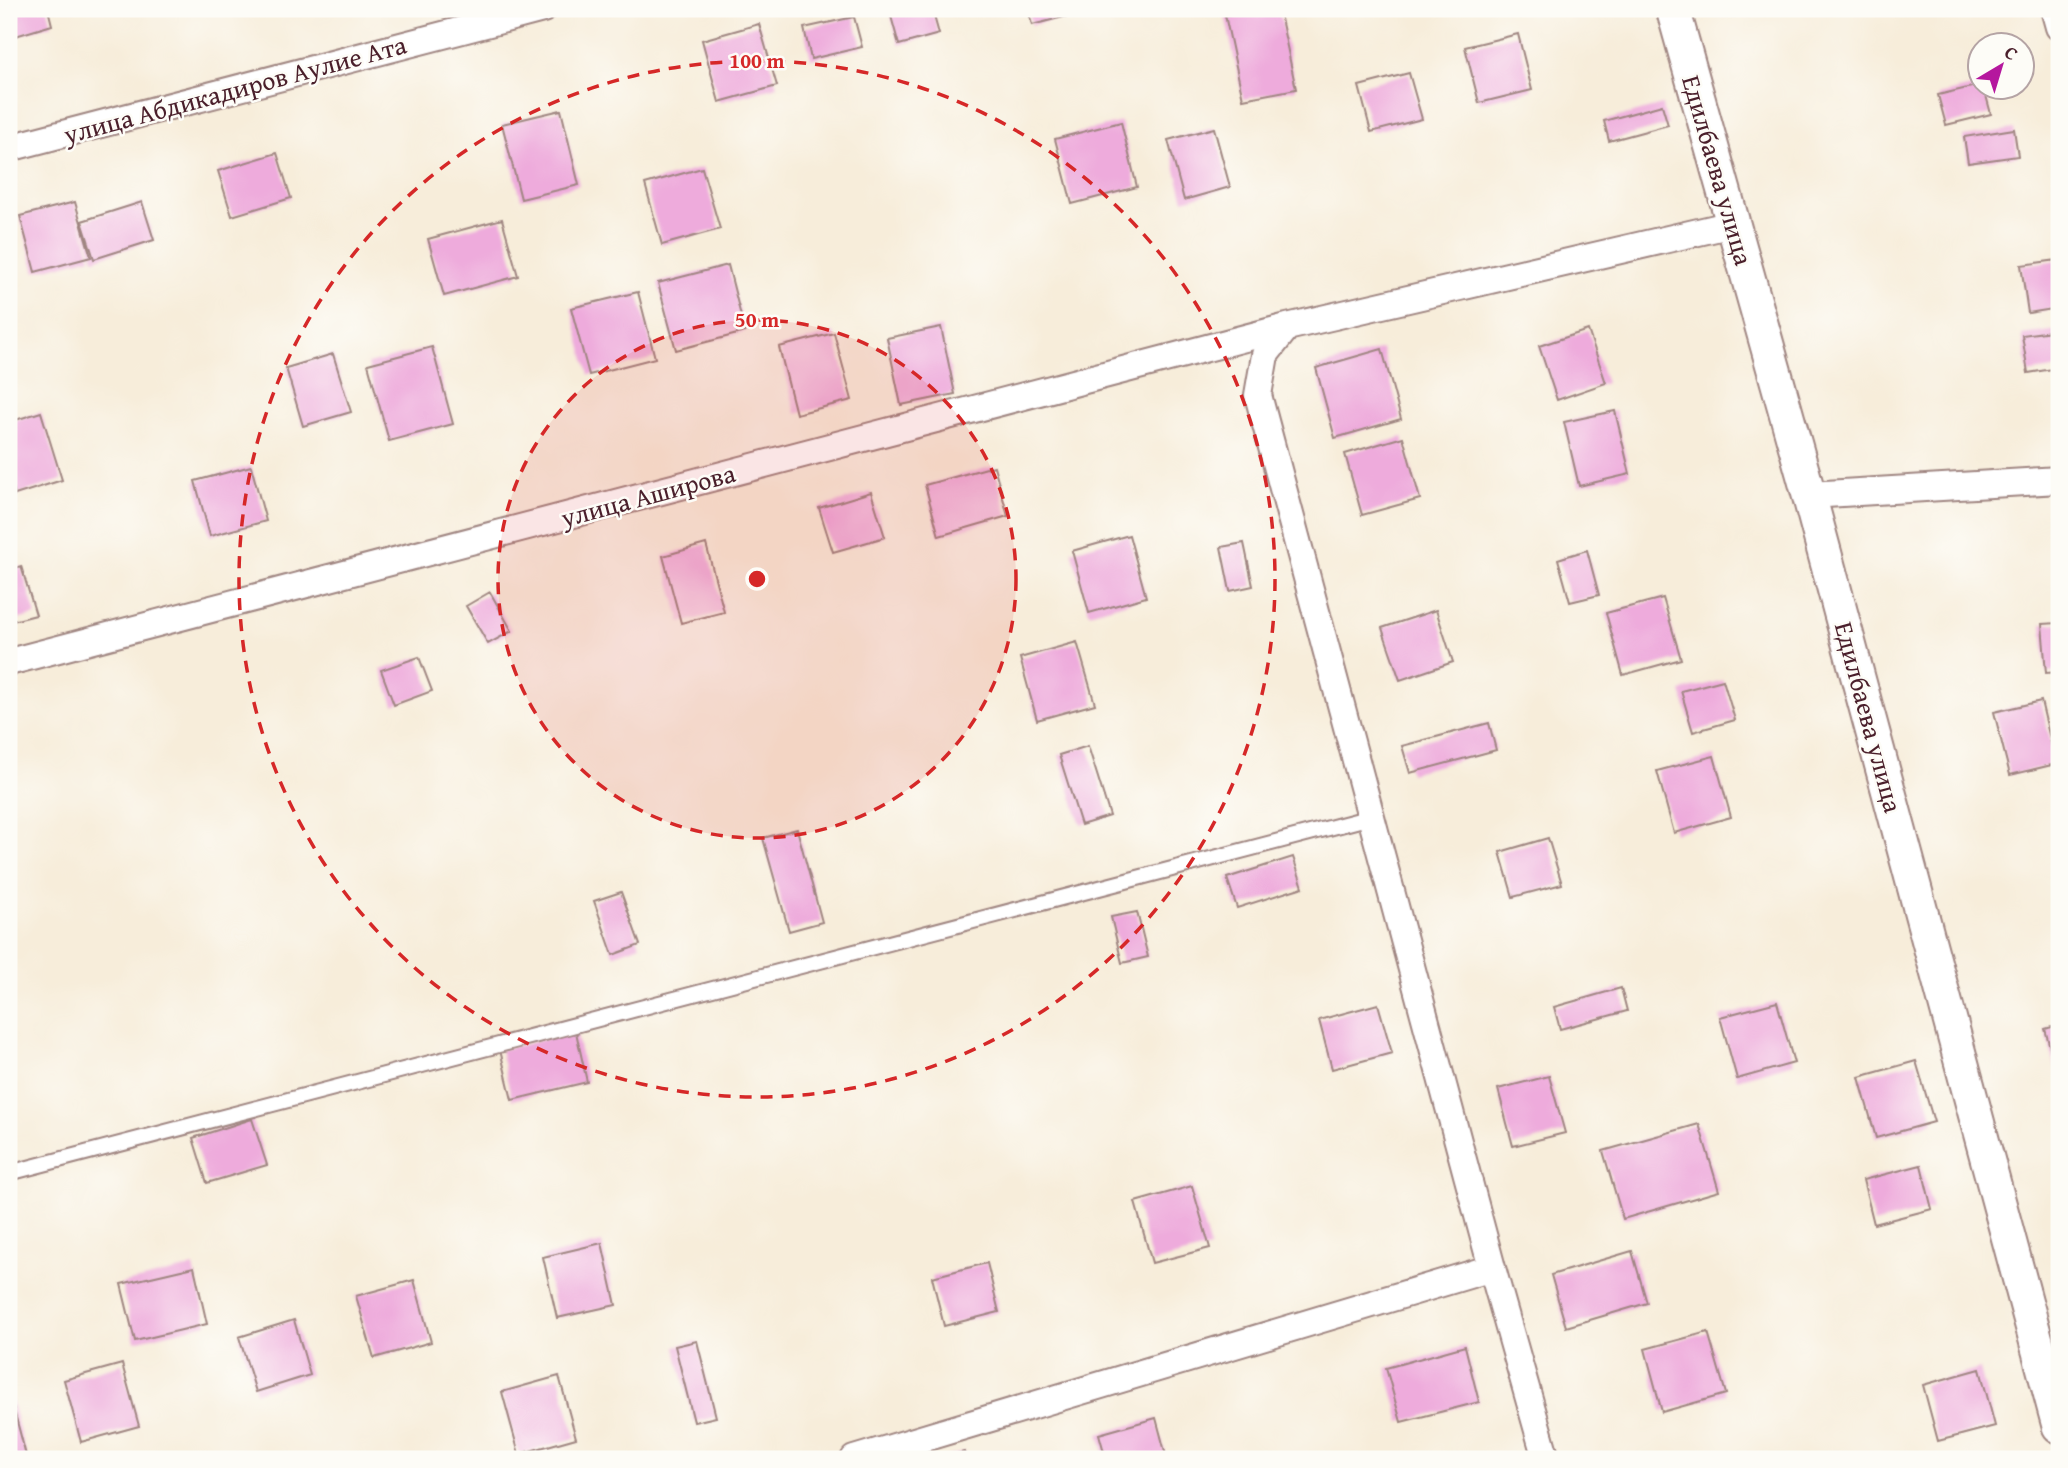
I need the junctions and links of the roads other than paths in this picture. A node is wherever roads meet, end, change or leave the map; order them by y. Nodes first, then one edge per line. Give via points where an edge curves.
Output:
1 (543, 9) edge
2 (1673, 9) edge
3 (2054, 9) edge
4 (2059, 27) edge
5 (9, 148) edge
6 (1733, 224) junction
7 (1287, 327) junction
8 (2059, 480) edge
9 (1809, 495) junction
10 (9, 662) edge
11 (1371, 817) junction
12 (9, 1173) edge
13 (1492, 1268) junction
14 (2059, 1426) edge
15 (854, 1459) edge
16 (1546, 1459) edge

1 - 5 street, улица Абдикадиров Аулие Ата
2 - 6 street, Едилбаева улица
3 - 4 street
6 - 7 street, улица Аширова
6 - 9 street, Едилбаева улица
7 - 10 street, улица Аширова
7 - 11 street via 1265,355 1258,395
8 - 9 street
9 - 14 street, Едилбаева улица
11 - 12 lane
11 - 13 street
13 - 15 street
13 - 16 street

